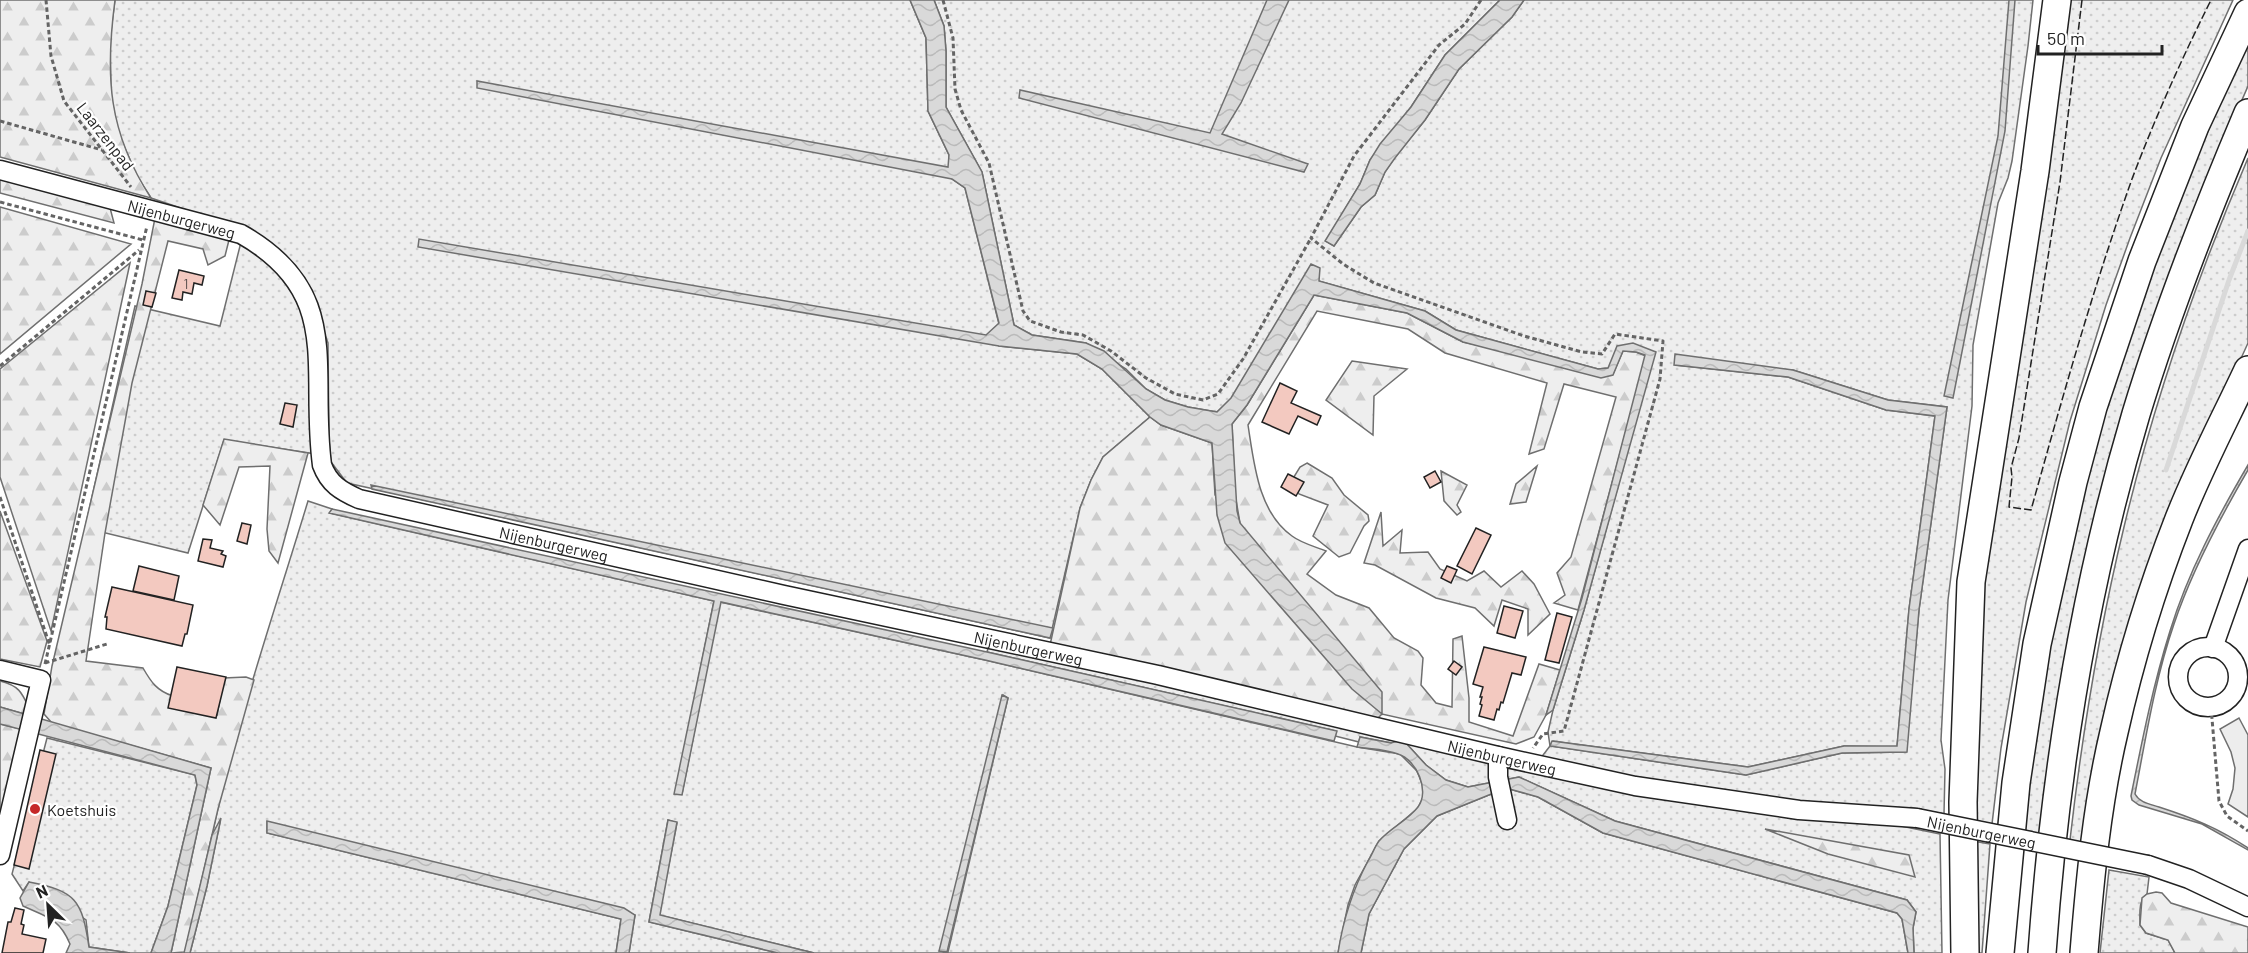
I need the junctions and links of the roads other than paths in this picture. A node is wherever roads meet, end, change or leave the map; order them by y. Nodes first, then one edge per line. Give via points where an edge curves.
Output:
1 (2057, 0) edge
2 (2248, 13) edge
3 (2248, 113) edge
4 (0, 170) edge
5 (2248, 370) edge
6 (2248, 549) edge
7 (2213, 648) junction
8 (0, 670) edge
9 (1498, 756) junction
10 (1507, 820) dead end
11 (0, 855) edge
12 (2248, 907) edge
13 (1965, 953) edge
14 (2000, 953) edge
15 (2042, 953) edge
16 (2084, 953) edge

1 - 13 highway via 2035,171 1971,582 1963,802
2 - 14 highway via 2195,126 2142,261 2090,417 2037,644 2016,783
3 - 15 highway via 2180,282 2130,436 2101,552 2067,722
4 - 9 street, Nijenburgerweg via 241,234 274,257 305,296 315,327 322,465 326,477 359,499 1158,675
5 - 16 highway via 2180,517 2142,626 2106,771
6 - 7 street
7 - 7 street via 2230,656 2238,683 2228,700 2220,705 2201,706 2186,698 2178,675 2190,654
8 - 11 street via 41,680
9 - 10 street
9 - 12 street, Nijenburgerweg, bridge via 1635,786 1751,804 1917,818 2148,866 2189,879

